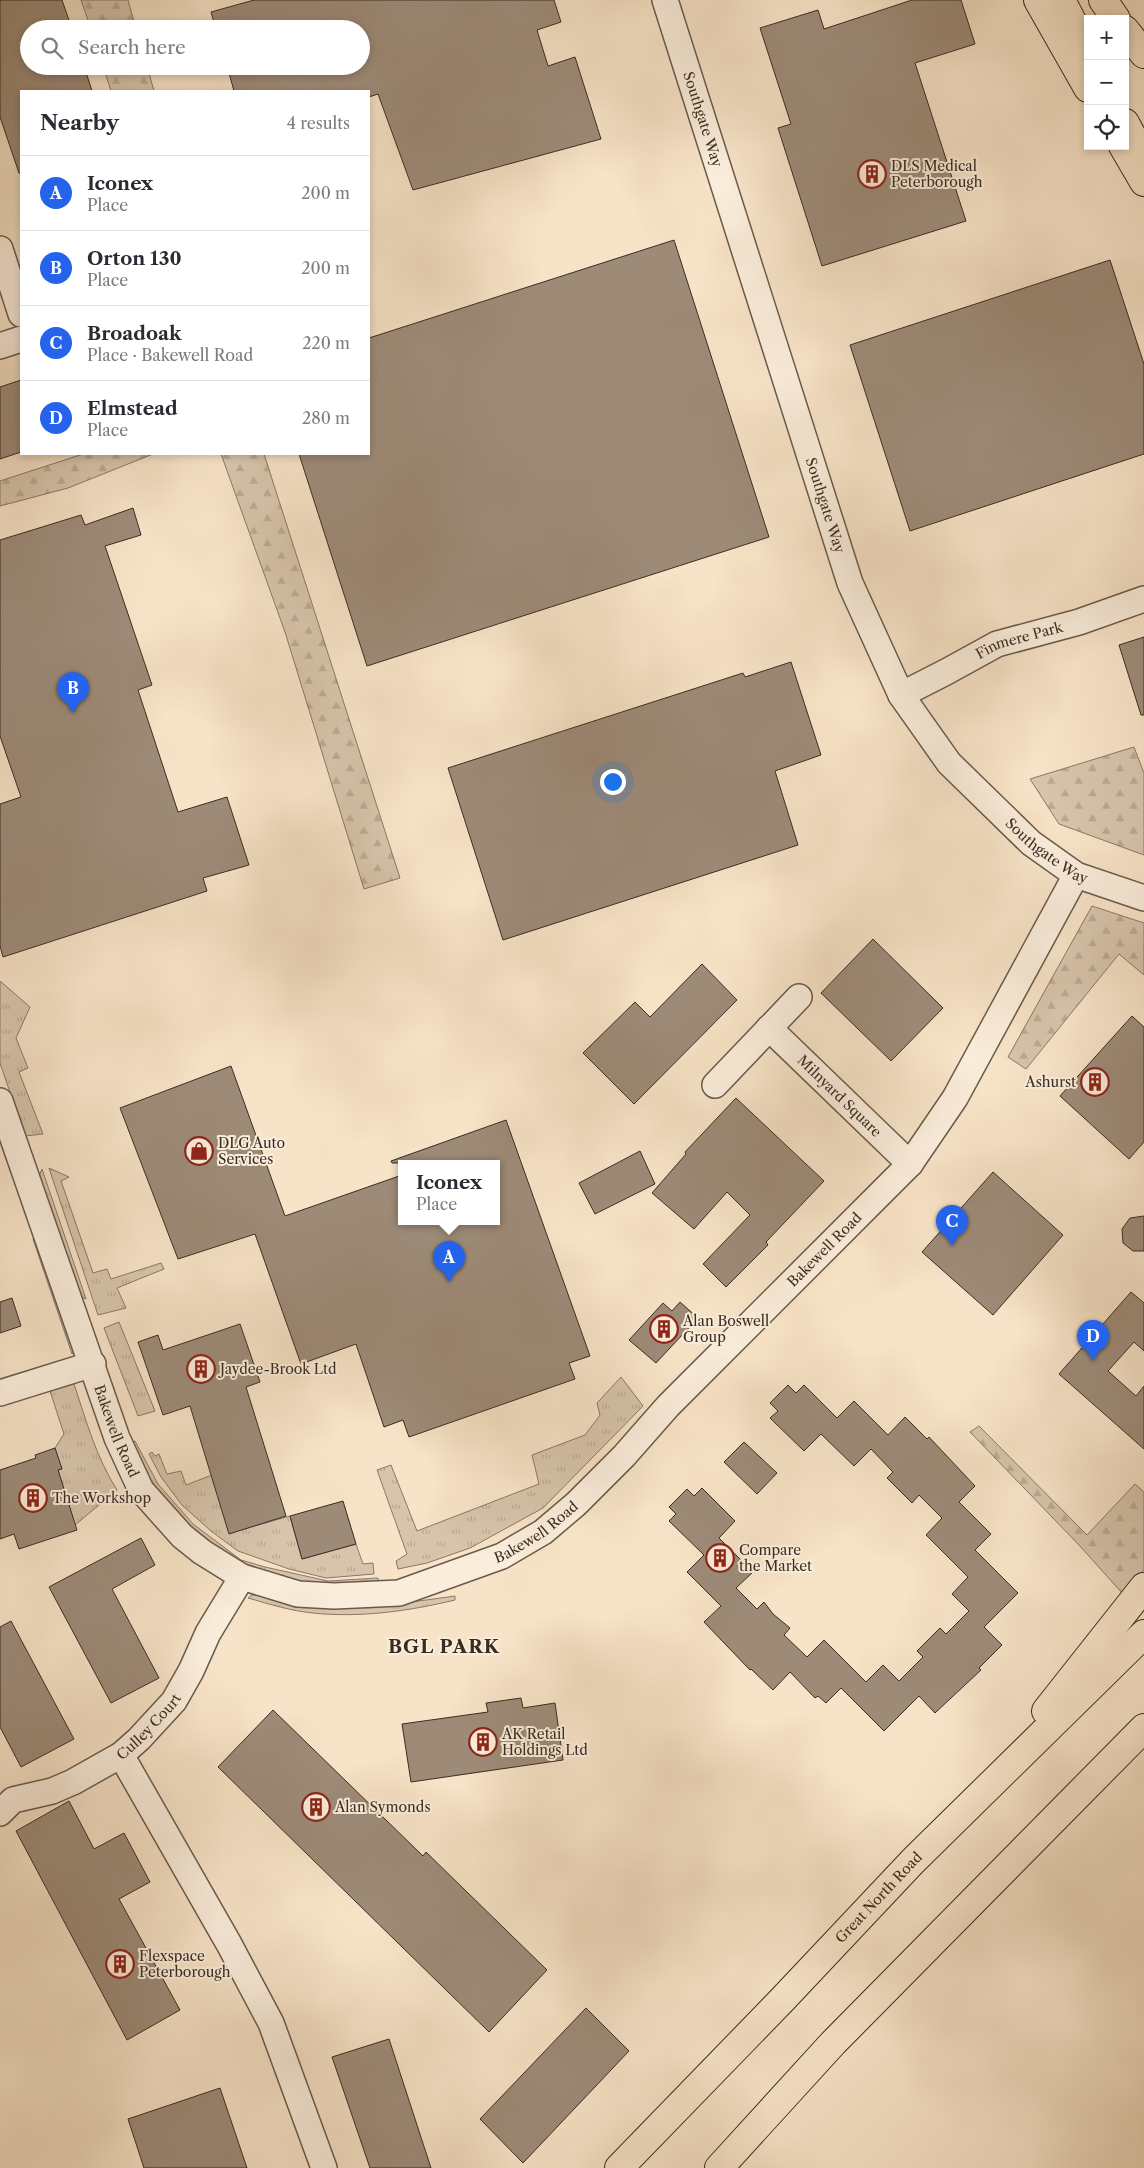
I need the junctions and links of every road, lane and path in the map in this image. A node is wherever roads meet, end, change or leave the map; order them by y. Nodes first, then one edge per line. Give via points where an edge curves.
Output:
1 (665, 0) edge
2 (1038, 0) edge
3 (1061, 0) edge
4 (1103, 0) edge
5 (1113, 15) edge
6 (1129, 35) edge
7 (1084, 44) edge
8 (1144, 54) edge
9 (1084, 81) edge
10 (1129, 130) edge
11 (1125, 150) edge
12 (1144, 158) edge
13 (1144, 182) edge
14 (0, 249) edge
15 (20, 311) edge
16 (20, 339) edge
17 (0, 346) edge
18 (1144, 599) edge
19 (901, 694) junction
20 (1076, 875) junction
21 (1144, 898) edge
22 (799, 998) dead end
23 (769, 1028) junction
24 (715, 1085) dead end
25 (0, 1101) edge
26 (910, 1164) junction
27 (93, 1364) junction
28 (0, 1393) edge
29 (242, 1578) junction
30 (1144, 1587) edge
31 (1144, 1634) edge
32 (1144, 1728) edge
33 (1144, 1754) edge
34 (121, 1755) junction
35 (983, 1791) junction
36 (0, 1813) edge
37 (1012, 1864) junction
38 (324, 2168) edge
39 (619, 2168) edge
40 (719, 2168) edge

1 - 19 street, Southgate Way via 850,583
2 - 9 highway
3 - 7 highway
4 - 5 highway
6 - 8 highway
10 - 12 highway
11 - 13 highway
14 - 15 street
16 - 17 street
18 - 19 street, Finmere Park via 1079,622 997,644
19 - 20 street, Southgate Way via 950,763 1031,844
20 - 21 street, Southgate Way
20 - 26 street, Bakewell Road via 955,1098
22 - 23 street
23 - 24 street
23 - 26 street, Milnyard Square
25 - 27 street, Bakewell Road
26 - 29 street, Bakewell Road via 668,1406 624,1456 543,1532 502,1556 399,1593 298,1594
27 - 28 street
27 - 29 street, Bakewell Road via 117,1438 141,1490 182,1536
29 - 34 street, Culley Court via 208,1633 174,1701
30 - 35 highway
31 - 35 highway, Great North Road
32 - 37 highway
33 - 37 highway
34 - 36 street, Culley Court via 52,1791 12,1800
34 - 38 street via 271,2023
35 - 39 highway, Great North Road
37 - 40 highway via 833,2043

